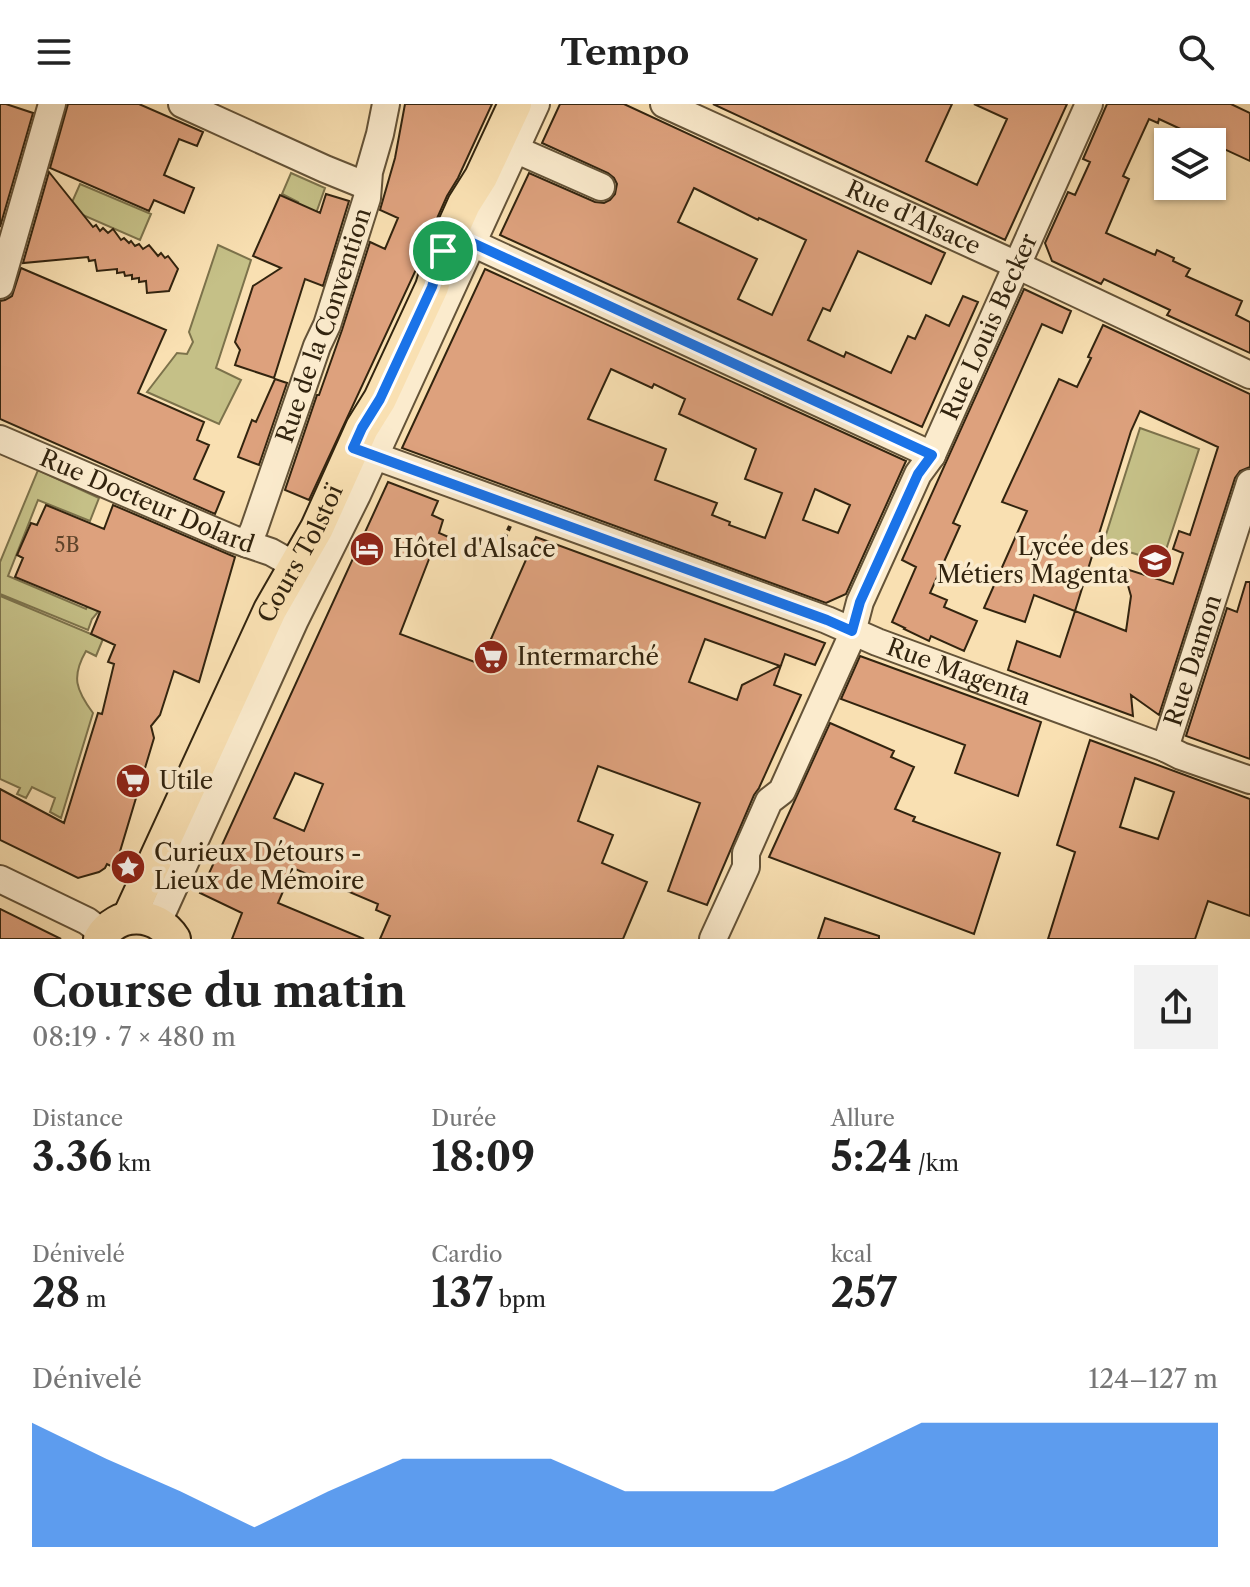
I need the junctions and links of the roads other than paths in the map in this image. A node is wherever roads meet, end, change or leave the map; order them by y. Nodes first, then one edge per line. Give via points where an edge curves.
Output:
1 (52, 104) edge
2 (182, 104) edge
3 (386, 104) edge
4 (515, 104) edge
5 (536, 104) edge
6 (664, 104) edge
7 (1089, 104) edge
8 (506, 145) junction
9 (367, 186) junction
10 (601, 187) dead end
11 (461, 238) junction
12 (1017, 266) junction
13 (0, 285) edge
14 (1250, 375) edge
15 (0, 439) edge
16 (364, 452) junction
17 (932, 455) junction
18 (1250, 483) edge
19 (247, 544) junction
20 (296, 566) junction
21 (852, 631) junction
22 (1165, 748) junction
23 (1250, 780) edge
24 (0, 879) edge
25 (133, 930) edge
26 (713, 939) edge

1 - 13 street
2 - 9 street
3 - 9 street, Rue de la Convention
4 - 8 main road, Cours Tolstoï
5 - 8 street
6 - 12 street, Rue d'Alsace
7 - 12 street, Rue Louis Becker
8 - 10 street
8 - 11 main road, Cours Tolstoï
9 - 19 street, Rue de la Convention via 327,325
11 - 16 main road, Cours Tolstoï via 443,251 432,287 362,428
11 - 17 street
12 - 14 street, Rue d'Alsace
12 - 17 street, Rue Louis Becker
15 - 19 street, Rue Docteur Dolard
16 - 20 main road, Cours Tolstoï
16 - 21 street, Rue Magenta
16 - 25 street via 289,634
17 - 21 street, Rue Louis Becker via 918,474
18 - 22 street, Rue Damon
19 - 20 street, Rue Docteur Dolard
20 - 25 main road, Cours Tolstoï via 270,610
21 - 22 street, Rue Magenta
21 - 26 street, Rue Louis Becker via 782,791 769,801
22 - 23 street, Rue Magenta
24 - 25 street via 87,921

